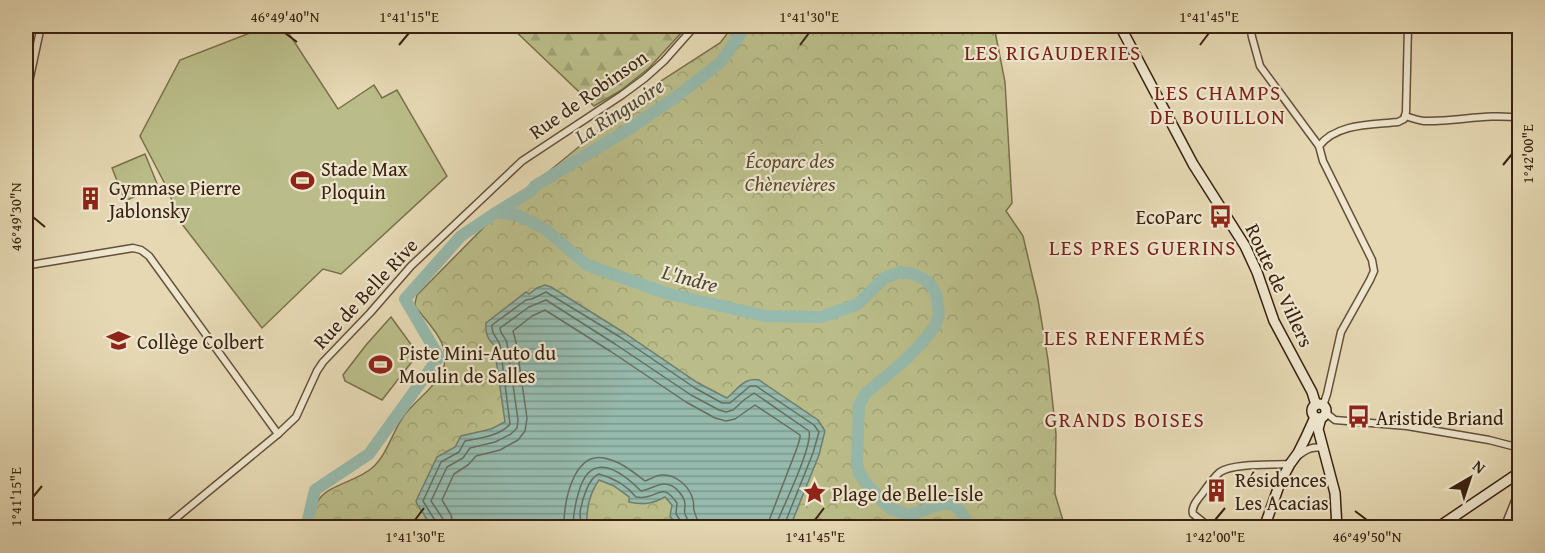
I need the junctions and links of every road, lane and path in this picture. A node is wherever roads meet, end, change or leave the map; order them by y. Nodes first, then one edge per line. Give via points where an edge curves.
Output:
1 (41, 26) edge
2 (695, 26) edge
3 (1120, 26) edge
4 (1250, 26) edge
5 (1408, 26) edge
6 (26, 96) edge
7 (1405, 116) junction
8 (1520, 118) edge
9 (1319, 146) junction
10 (522, 161) joint
11 (26, 265) edge
12 (1320, 412) junction
13 (278, 434) junction
14 (1323, 448) junction
15 (1520, 448) edge
16 (1290, 464) junction
17 (1518, 474) edge
18 (1520, 487) edge
19 (164, 528) edge
20 (1210, 528) edge
21 (1264, 528) edge
22 (1337, 528) edge
23 (1437, 528) edge
24 (1504, 528) edge

1 - 6 street
2 - 10 street, Rue de Robinson via 645,78
3 - 12 main road, Route de Villers via 1193,164 1245,246 1274,321
4 - 9 street via 1260,66
5 - 7 street
7 - 8 street via 1422,121
7 - 9 street via 1398,122 1335,133
9 - 12 street via 1374,271 1341,332 1328,394
10 - 13 street, Rue de Belle Rive via 411,266 323,362 296,417
11 - 13 street via 133,248 141,250
12 - 14 main road, Route de Villers via 1318,429
12 - 15 street via 1335,420 1407,426
12 - 16 main road
13 - 19 street, Rue de Belle Rive
14 - 16 street via 1306,450
14 - 22 main road, Route de Villers via 1335,493
16 - 20 street via 1221,471 1192,512
16 - 21 main road
17 - 18 street
17 - 23 main road
18 - 24 street

